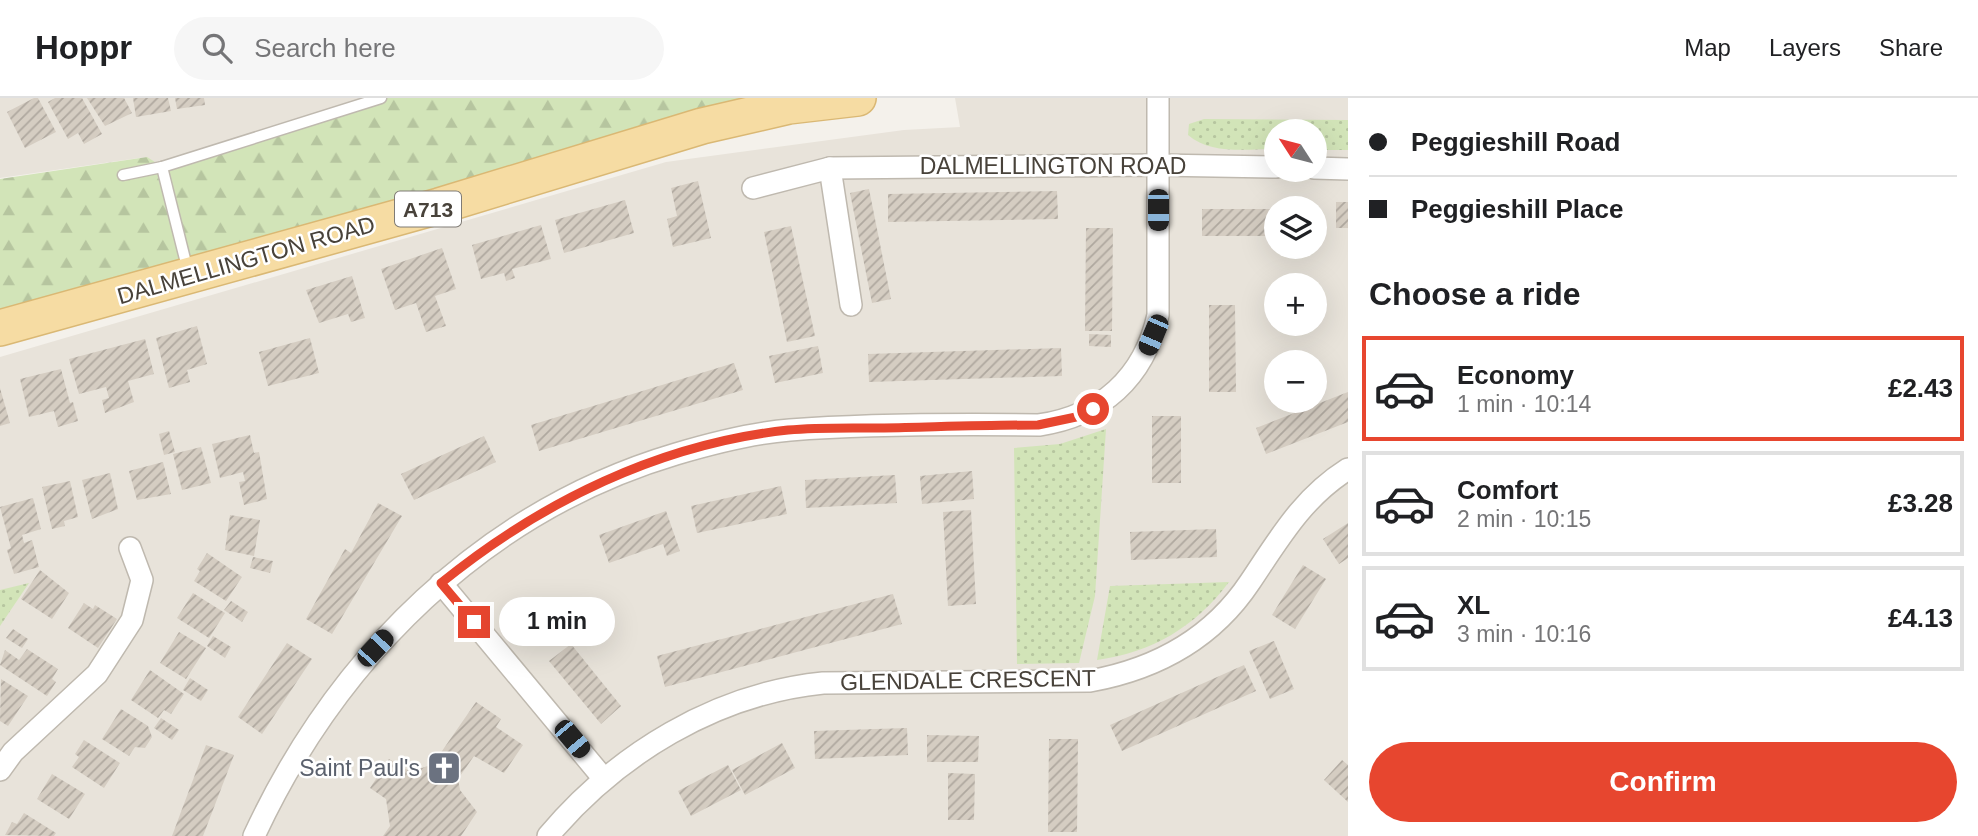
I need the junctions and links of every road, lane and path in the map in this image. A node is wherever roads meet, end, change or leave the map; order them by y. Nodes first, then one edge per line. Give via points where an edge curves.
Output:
1 (381, 98) edge
2 (858, 98) edge
3 (1158, 98) edge
4 (1158, 165) junction
5 (162, 167) junction
6 (1264, 167) edge
7 (830, 168) junction
8 (1327, 168) edge
9 (1348, 169) edge
10 (123, 176) dead end
11 (753, 188) dead end
12 (190, 277) junction
13 (852, 305) dead end
14 (0, 328) edge
15 (1348, 469) edge
16 (130, 548) dead end
17 (441, 583) junction
18 (0, 770) edge
19 (604, 779) junction
20 (254, 836) edge
21 (548, 836) edge

1 - 5 lane
2 - 12 main road, DALMELLINGTON ROAD / A713 via 789,106 702,126
3 - 4 street
4 - 6 street, DALMELLINGTON ROAD
4 - 7 street, DALMELLINGTON ROAD
4 - 17 street via 1159,296 1153,335 1136,371 1093,409 1038,425 789,430 700,447 614,476 551,507 513,529
5 - 10 lane
5 - 12 lane
7 - 11 street, DALMELLINGTON ROAD
7 - 13 street
8 - 9 street
12 - 14 main road, DALMELLINGTON ROAD / A713
15 - 19 street, GLENDALE CRESCENT via 1296,513 1248,585 1209,630 1166,659 1090,681 842,682 780,690 692,722
16 - 18 street via 142,580 132,620 97,674 13,752
17 - 19 street
17 - 20 street via 345,683 293,760
19 - 21 street, GLENDALE CRESCENT

